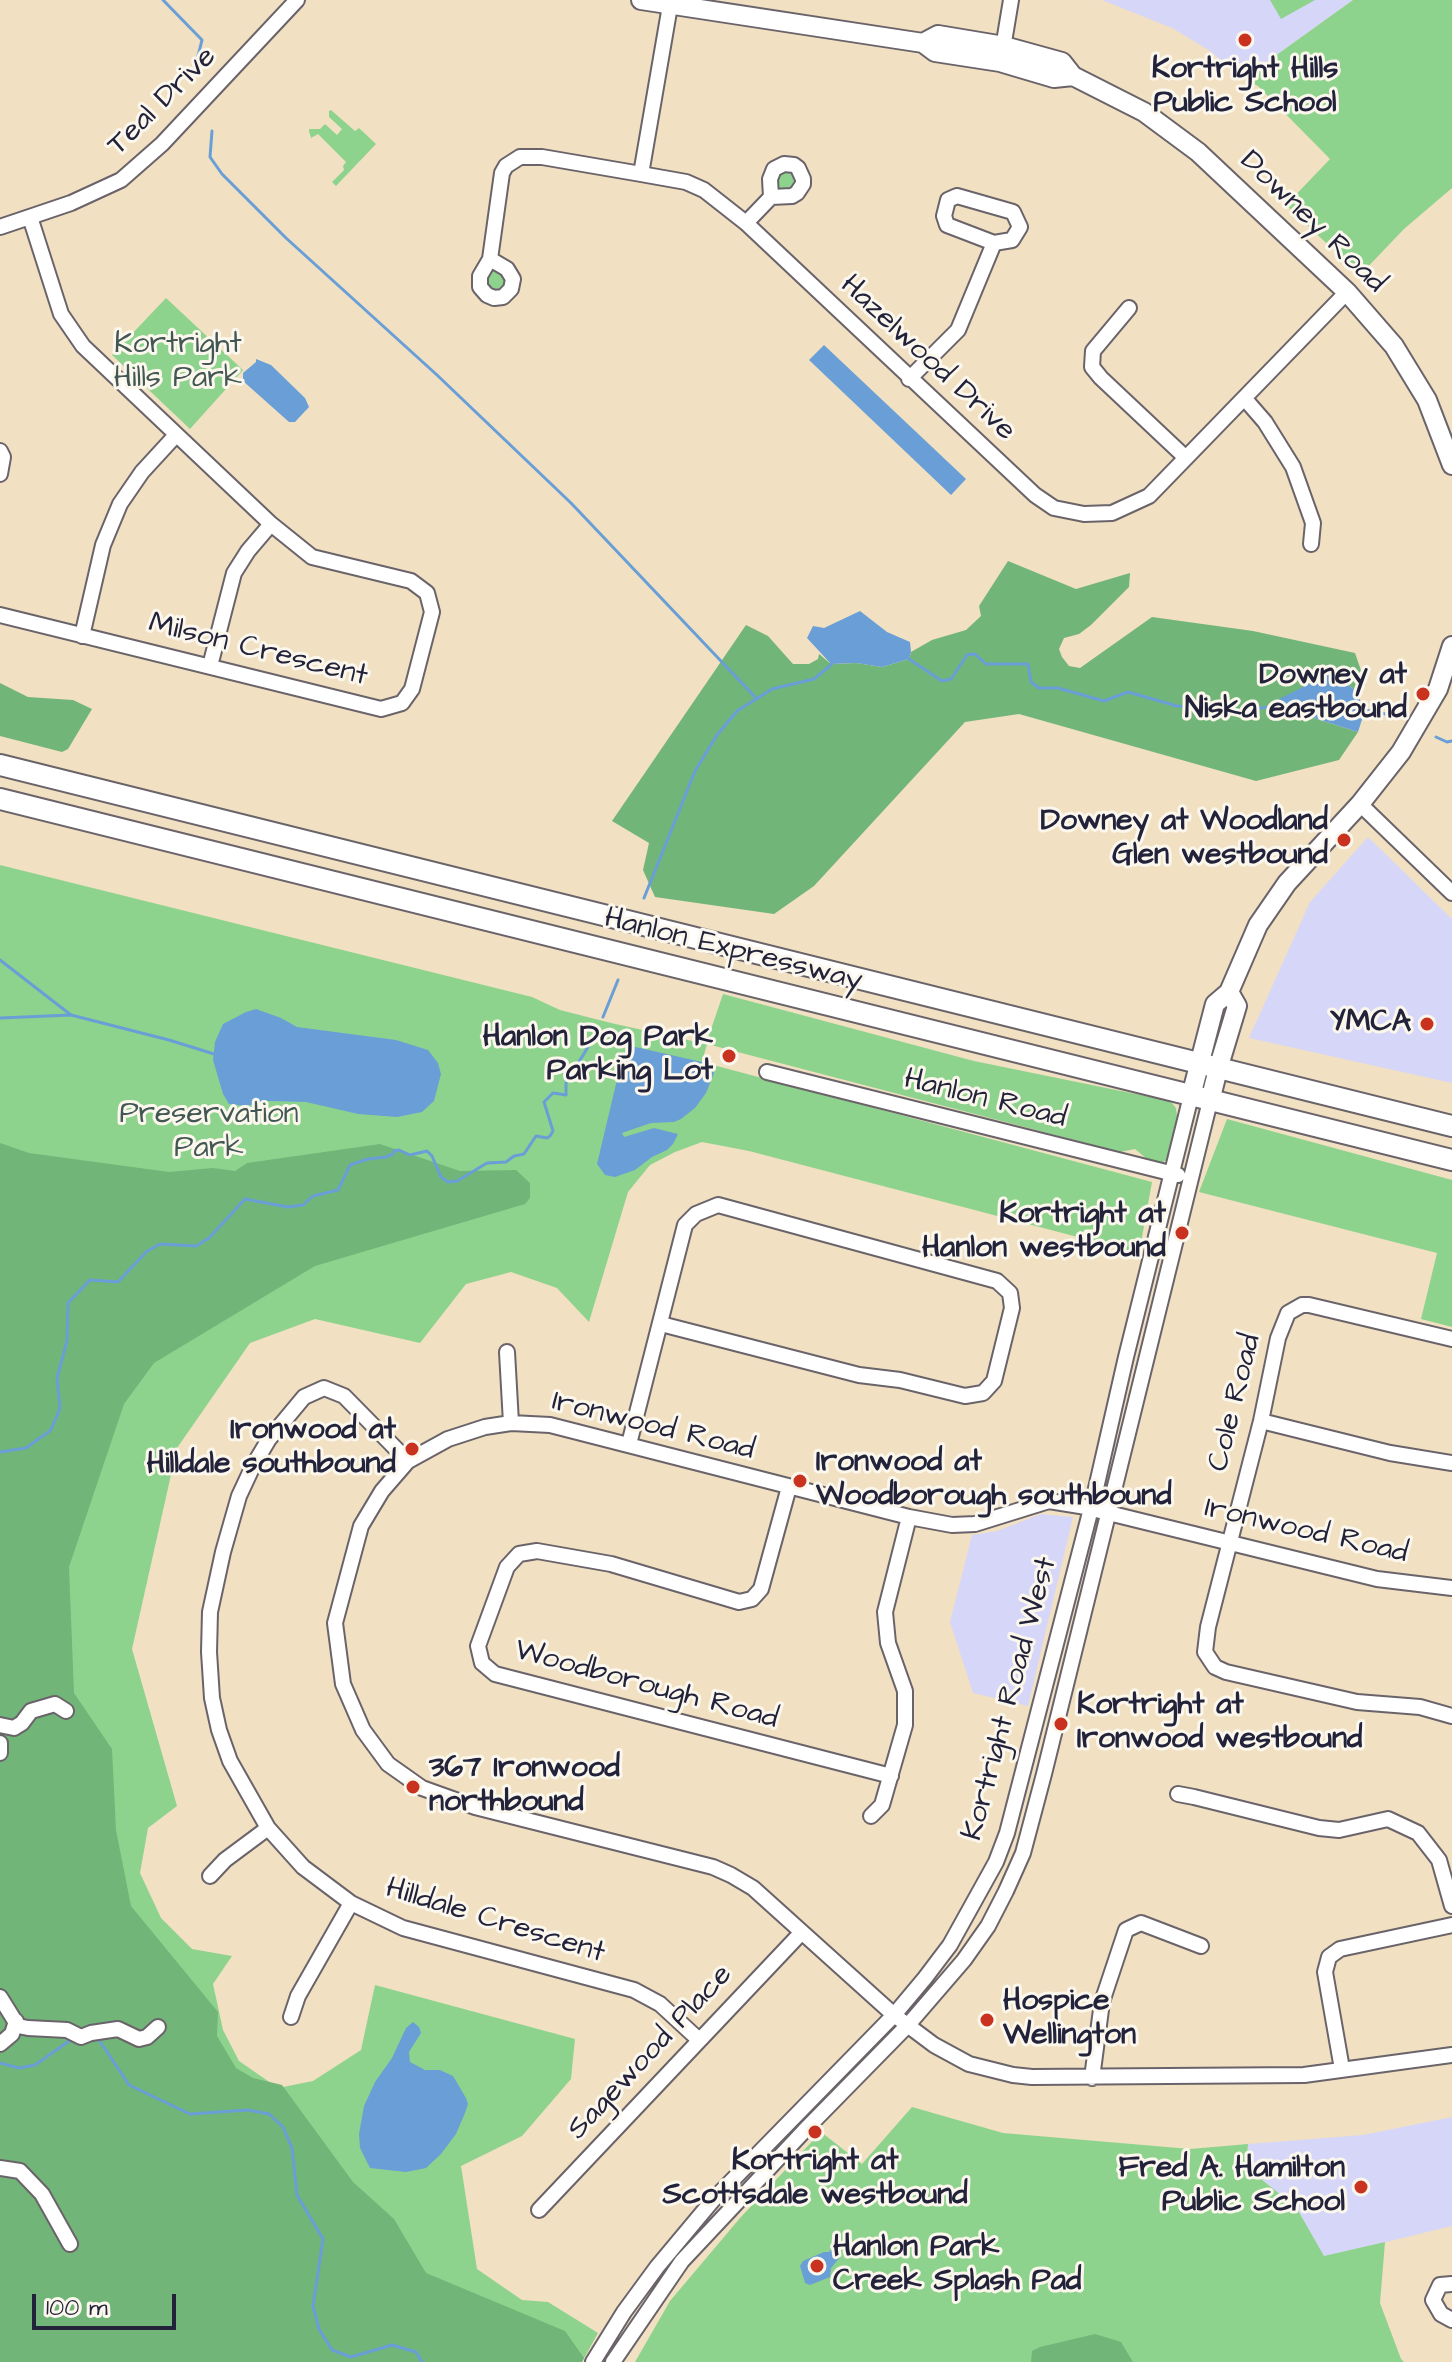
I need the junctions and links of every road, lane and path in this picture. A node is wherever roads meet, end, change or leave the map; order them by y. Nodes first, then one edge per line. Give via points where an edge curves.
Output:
1 (297, 0) edge
2 (641, 0) edge
3 (1011, 0) edge
4 (671, 3) edge
5 (1002, 54) junction
6 (641, 174) junction
7 (771, 197) dead end
8 (30, 217) junction
9 (746, 223) junction
10 (0, 227) edge
11 (994, 243) junction
12 (490, 259) dead end
13 (1347, 292) junction
14 (1129, 308) dead end
15 (909, 379) junction
16 (1245, 399) junction
17 (176, 435) junction
18 (0, 451) edge
19 (1186, 458) junction
20 (1452, 465) edge
21 (0, 474) edge
22 (271, 524) junction
23 (1311, 544) dead end
24 (0, 615) edge
25 (82, 636) junction
26 (1452, 646) edge
27 (210, 666) junction
28 (0, 765) edge
29 (0, 799) edge
30 (1360, 804) junction
31 (1452, 893) edge
32 (1208, 1066) junction
33 (767, 1072) dead end
34 (1201, 1098) junction
35 (1452, 1126) edge
36 (1452, 1160) edge
37 (1171, 1173) junction
38 (1190, 1178) junction
39 (661, 1324) junction
40 (1452, 1339) edge
41 (507, 1352) dead end
42 (1261, 1421) junction
43 (511, 1423) junction
44 (629, 1444) junction
45 (408, 1461) junction
46 (1452, 1463) edge
47 (789, 1487) junction
48 (1091, 1508) junction
49 (1109, 1513) junction
50 (909, 1517) junction
51 (1228, 1542) junction
52 (1452, 1588) edge
53 (66, 1711) dead end
54 (1452, 1716) edge
55 (1, 1733) edge
56 (0, 1753) edge
57 (891, 1776) junction
58 (1178, 1794) dead end
59 (871, 1816) dead end
60 (268, 1828) junction
61 (210, 1876) dead end
62 (351, 1903) junction
63 (1452, 1906) edge
64 (1452, 1925) edge
65 (802, 1932) junction
66 (1201, 1946) dead end
67 (0, 1997) edge
68 (894, 2015) junction
69 (291, 2017) dead end
70 (16, 2021) junction
71 (908, 2025) junction
72 (158, 2027) dead end
73 (698, 2039) junction
74 (0, 2044) edge
75 (1452, 2055) edge
76 (1342, 2069) junction
77 (1092, 2078) junction
78 (0, 2168) edge
79 (539, 2210) dead end
80 (70, 2244) dead end
81 (1452, 2284) edge
82 (1452, 2320) edge
83 (593, 2362) edge
84 (613, 2362) edge

1 - 8 street, Teal Drive via 139,166 109,188
2 - 4 main road, Downey Road
3 - 5 street
4 - 5 main road, Downey Road via 923,43 938,35
4 - 6 street
5 - 13 main road, Downey Road via 1062,62 1073,76 1144,112 1198,152
6 - 9 street, Hazelwood Drive via 704,190
6 - 12 street, Hazelwood Drive via 542,157 512,160 502,173
7 - 9 street
8 - 10 street, Teal Drive
8 - 17 street, Milson Crescent via 61,314 73,333
9 - 15 street, Hazelwood Drive
11 - 11 street via 1012,240 1020,227 1013,212 957,196 948,200 947,225
11 - 15 street via 958,330
13 - 16 street, Hazelwood Drive
13 - 20 main road, Downey Road via 1394,346 1427,400
14 - 19 street via 1093,351 1092,367
15 - 19 street, Hazelwood Drive via 1054,508 1112,513 1149,496
16 - 19 street, Hazelwood Drive
16 - 23 street via 1293,467 1313,523
17 - 22 street, Milson Crescent
17 - 25 street via 120,504 103,545
18 - 21 street
22 - 27 street via 234,573
22 - 27 street, Milson Crescent via 312,557 411,581 427,593 432,612 412,689 402,703 381,709
24 - 25 street, Milson Crescent
25 - 27 street, Milson Crescent
26 - 30 main road via 1438,689 1401,752
28 - 32 highway, Hanlon Expressway
29 - 34 highway, Hanlon Expressway
30 - 31 street
30 - 32 main road via 1258,925 1229,992 1215,1004
32 - 34 main road, Kortright Road West
32 - 35 highway, Hanlon Expressway
33 - 37 street, Hanlon Road
34 - 36 highway, Hanlon Expressway
34 - 37 street, Kortright Road West
34 - 38 street, Kortright Road West
37 - 38 street, Hanlon Road
37 - 48 street, Kortright Road West
38 - 49 street, Kortright Road West
39 - 39 street via 965,1396 983,1393 994,1381 1012,1308 1010,1293 997,1281 718,1205 685,1225
39 - 44 street
40 - 42 street, Cole Road via 1302,1305 1283,1321
41 - 43 street
42 - 46 street
42 - 51 street, Cole Road
43 - 44 street, Ironwood Road via 550,1425
43 - 45 street, Ironwood Road via 448,1439
44 - 47 street, Ironwood Road
45 - 60 street, Hilldale Crescent via 344,1396 324,1388 304,1397 269,1439 239,1496 210,1612 212,1698 230,1761
45 - 65 street, Ironwood Road via 361,1526 335,1623 343,1684 363,1730 388,1764 422,1788 475,1807 713,1867 753,1888
47 - 50 street, Ironwood Road
47 - 57 street, Woodborough Road via 761,1589 752,1599 739,1602 611,1564 537,1551 519,1554 507,1567 478,1646 482,1663 495,1674
48 - 49 street, Ironwood Road
48 - 50 street, Ironwood Road via 1049,1501 975,1524
48 - 68 street, Kortright Road West via 996,1862 950,1945
49 - 51 street, Ironwood Road
49 - 71 street, Kortright Road West via 1023,1853 988,1926
50 - 57 street via 885,1612 888,1643 905,1691 905,1725
51 - 52 street, Ironwood Road via 1377,1579
51 - 54 street, Cole Road via 1205,1643 1215,1667 1340,1699 1420,1707
53 - 55 street via 55,1704 31,1711 22,1723
55 - 56 street
57 - 59 street via 882,1805
58 - 63 street via 1319,1828 1339,1830 1388,1819 1418,1833 1439,1860
60 - 61 street
60 - 62 street, Hilldale Crescent via 303,1867
62 - 69 street
62 - 73 street, Hilldale Crescent via 403,1928 634,1990 660,2004
64 - 76 street via 1340,1949 1329,1957 1325,1972
65 - 68 street, Ironwood Road
65 - 73 street, Sagewood Place
66 - 77 street via 1141,1923 1126,1930 1102,2002
67 - 70 street
68 - 71 street, Ironwood Road
68 - 83 street, Kortright Road West via 713,2200 657,2267
70 - 72 street via 18,2026 67,2030 81,2037 118,2029 139,2039
70 - 74 street via 12,2034
71 - 77 street, Ironwood Road via 969,2064 1013,2075
71 - 84 street, Kortright Road West via 682,2261
73 - 79 street, Sagewood Place
75 - 76 street, Ironwood Road
76 - 77 street, Ironwood Road via 1304,2075
78 - 80 street via 20,2171 42,2194
81 - 82 street via 1440,2285 1433,2300

